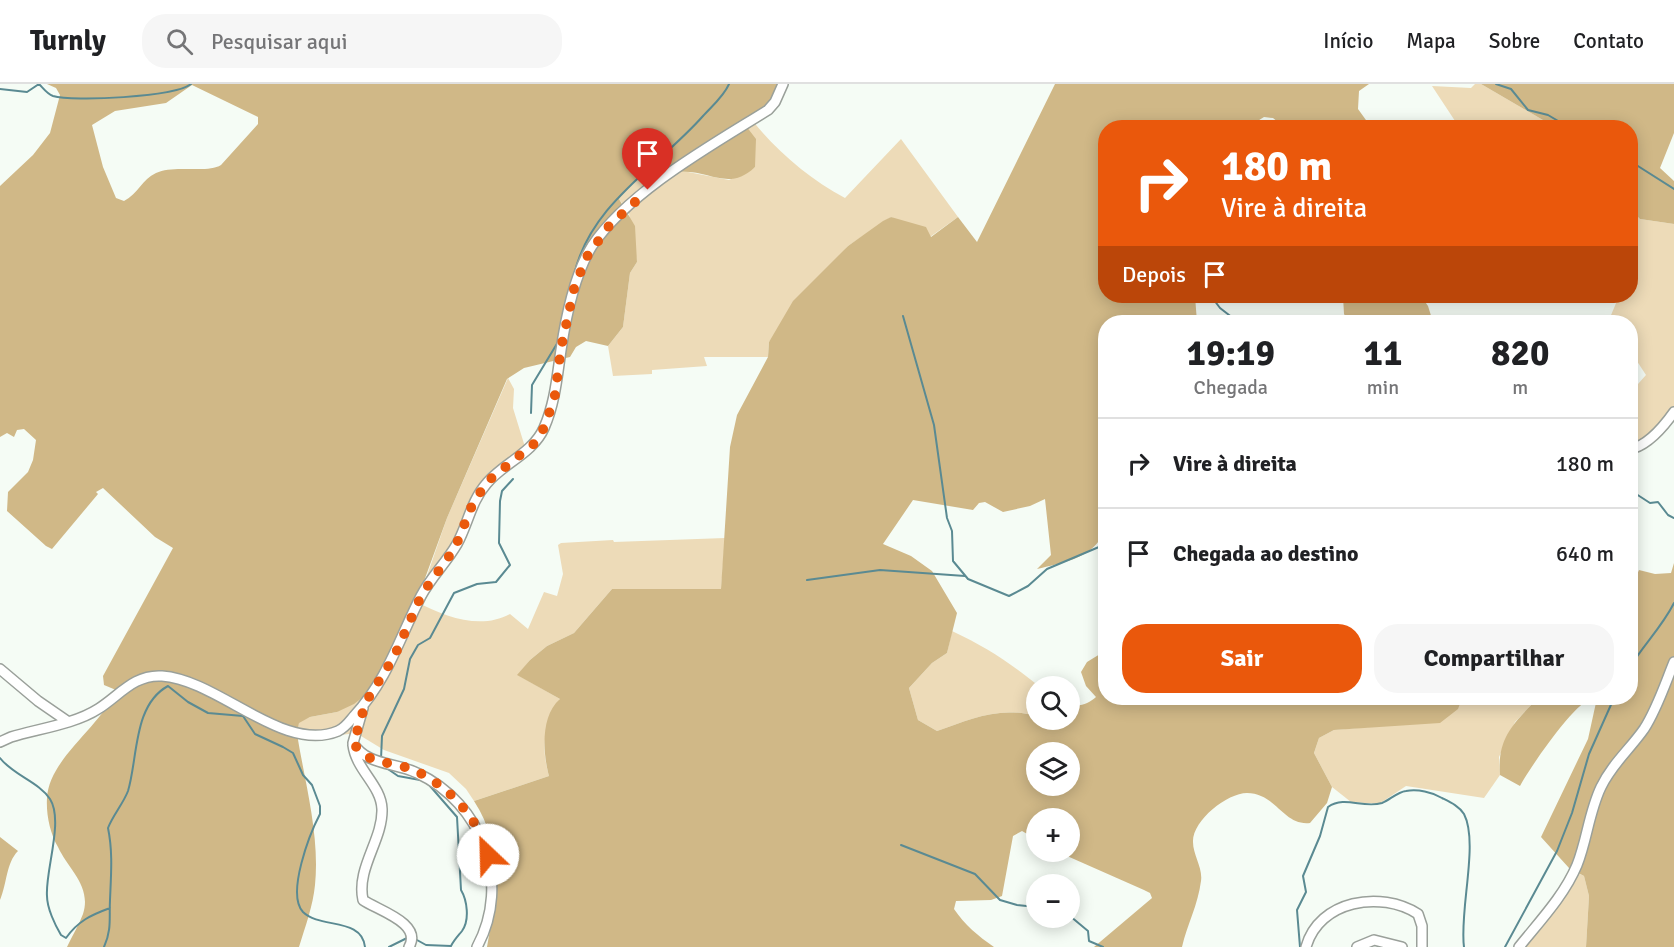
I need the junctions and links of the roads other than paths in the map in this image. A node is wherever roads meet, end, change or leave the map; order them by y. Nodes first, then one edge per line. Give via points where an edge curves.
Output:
1 (783, 84) edge
2 (1674, 412) edge
3 (1638, 447) edge
4 (1674, 662) edge
5 (0, 669) edge
6 (364, 705) junction
7 (67, 721) junction
8 (0, 742) edge
9 (353, 742) junction
10 (409, 947) edge
11 (477, 947) edge
12 (1306, 947) edge
13 (1357, 947) edge
14 (1402, 947) edge
15 (1422, 947) edge
16 (1519, 947) edge

1 - 6 street via 768,110 648,190 592,246 574,289 555,395 540,436 480,492 455,548 422,594 394,657
2 - 3 street
4 - 16 street via 1644,728 1601,786 1571,877
5 - 7 street
6 - 7 street via 343,728 324,735 308,735 277,727 188,680 147,676 98,709
6 - 9 street
7 - 8 street
9 - 10 street via 357,763 380,797 382,808 368,856 361,891 363,900 411,932
9 - 11 street via 366,757 405,767 436,783 463,808 484,841 491,869 490,903
12 - 15 street via 1323,918 1372,900 1418,914
13 - 14 street via 1374,940

